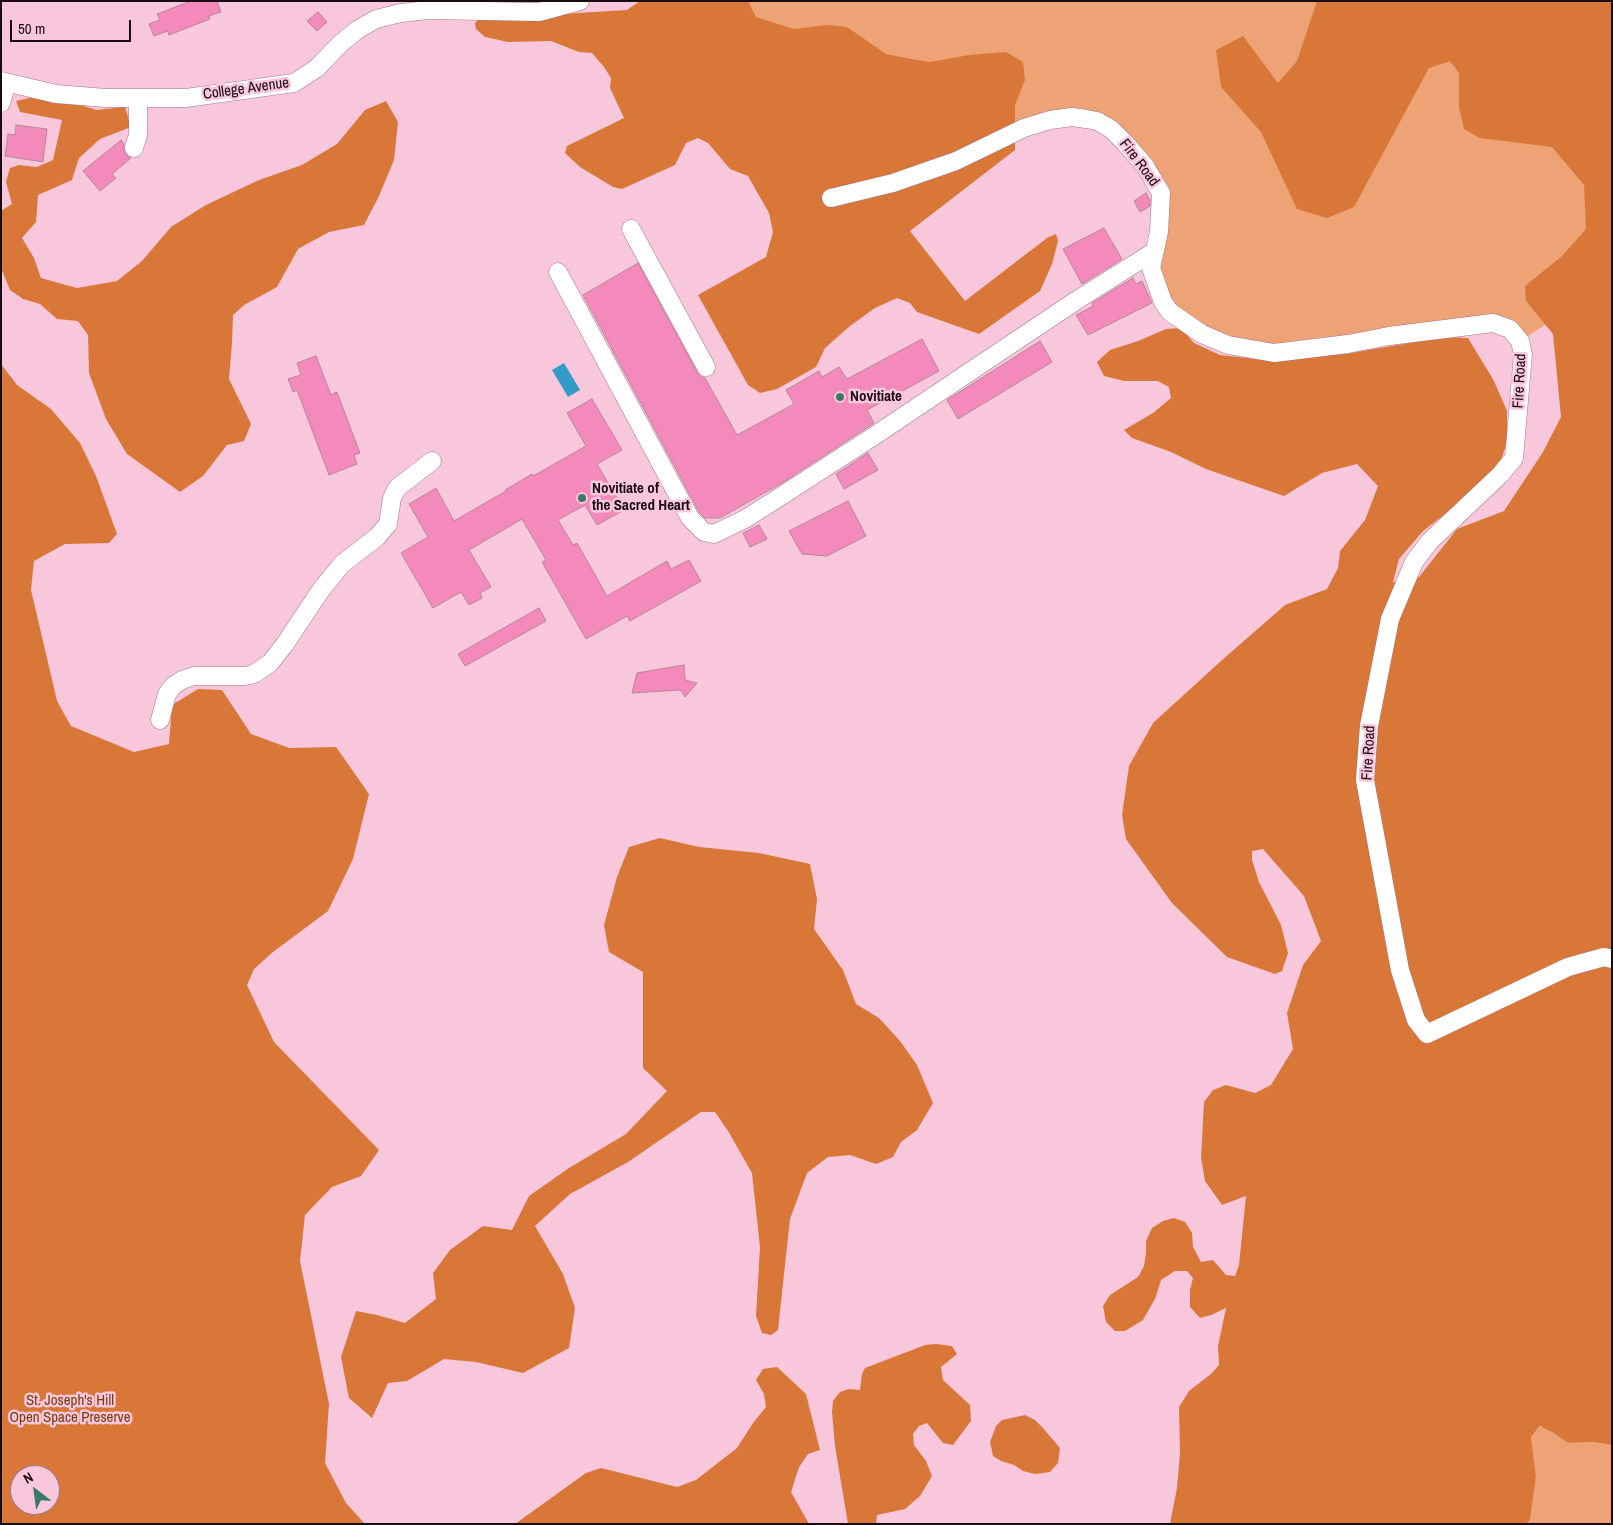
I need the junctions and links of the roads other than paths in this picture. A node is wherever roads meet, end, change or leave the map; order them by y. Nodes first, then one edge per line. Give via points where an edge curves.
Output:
1 (580, 1) edge
2 (4, 82) edge
3 (138, 98) junction
4 (1, 103) edge
5 (134, 148) dead end
6 (831, 198) dead end
7 (631, 229) dead end
8 (1155, 251) junction
9 (558, 272) dead end
10 (706, 366) dead end
11 (432, 460) dead end
12 (160, 720) dead end
13 (1612, 959) edge

1 - 3 street, College Avenue via 539,12 428,10 401,13 376,19 357,30 317,68 294,84 186,98
2 - 3 street, College Avenue via 56,94
2 - 4 street, College Avenue
3 - 5 street via 138,135
6 - 8 street, Fire Road via 893,183 956,161 1024,128 1050,120 1086,119 1111,129 1125,143 1145,166 1161,194
7 - 10 street
8 - 9 street via 772,502 714,534 704,532 690,518
8 - 13 street, Fire Road via 1151,268 1162,302 1170,312 1202,334 1228,345 1274,352 1493,323 1510,329 1520,341 1523,354 1514,458 1430,541 1414,562 1390,619 1368,726 1365,780 1400,970 1416,1020 1427,1034 1568,967 1604,957
11 - 12 street via 397,488 388,524 377,537 342,564 270,663 245,676 194,676 182,680 167,694

